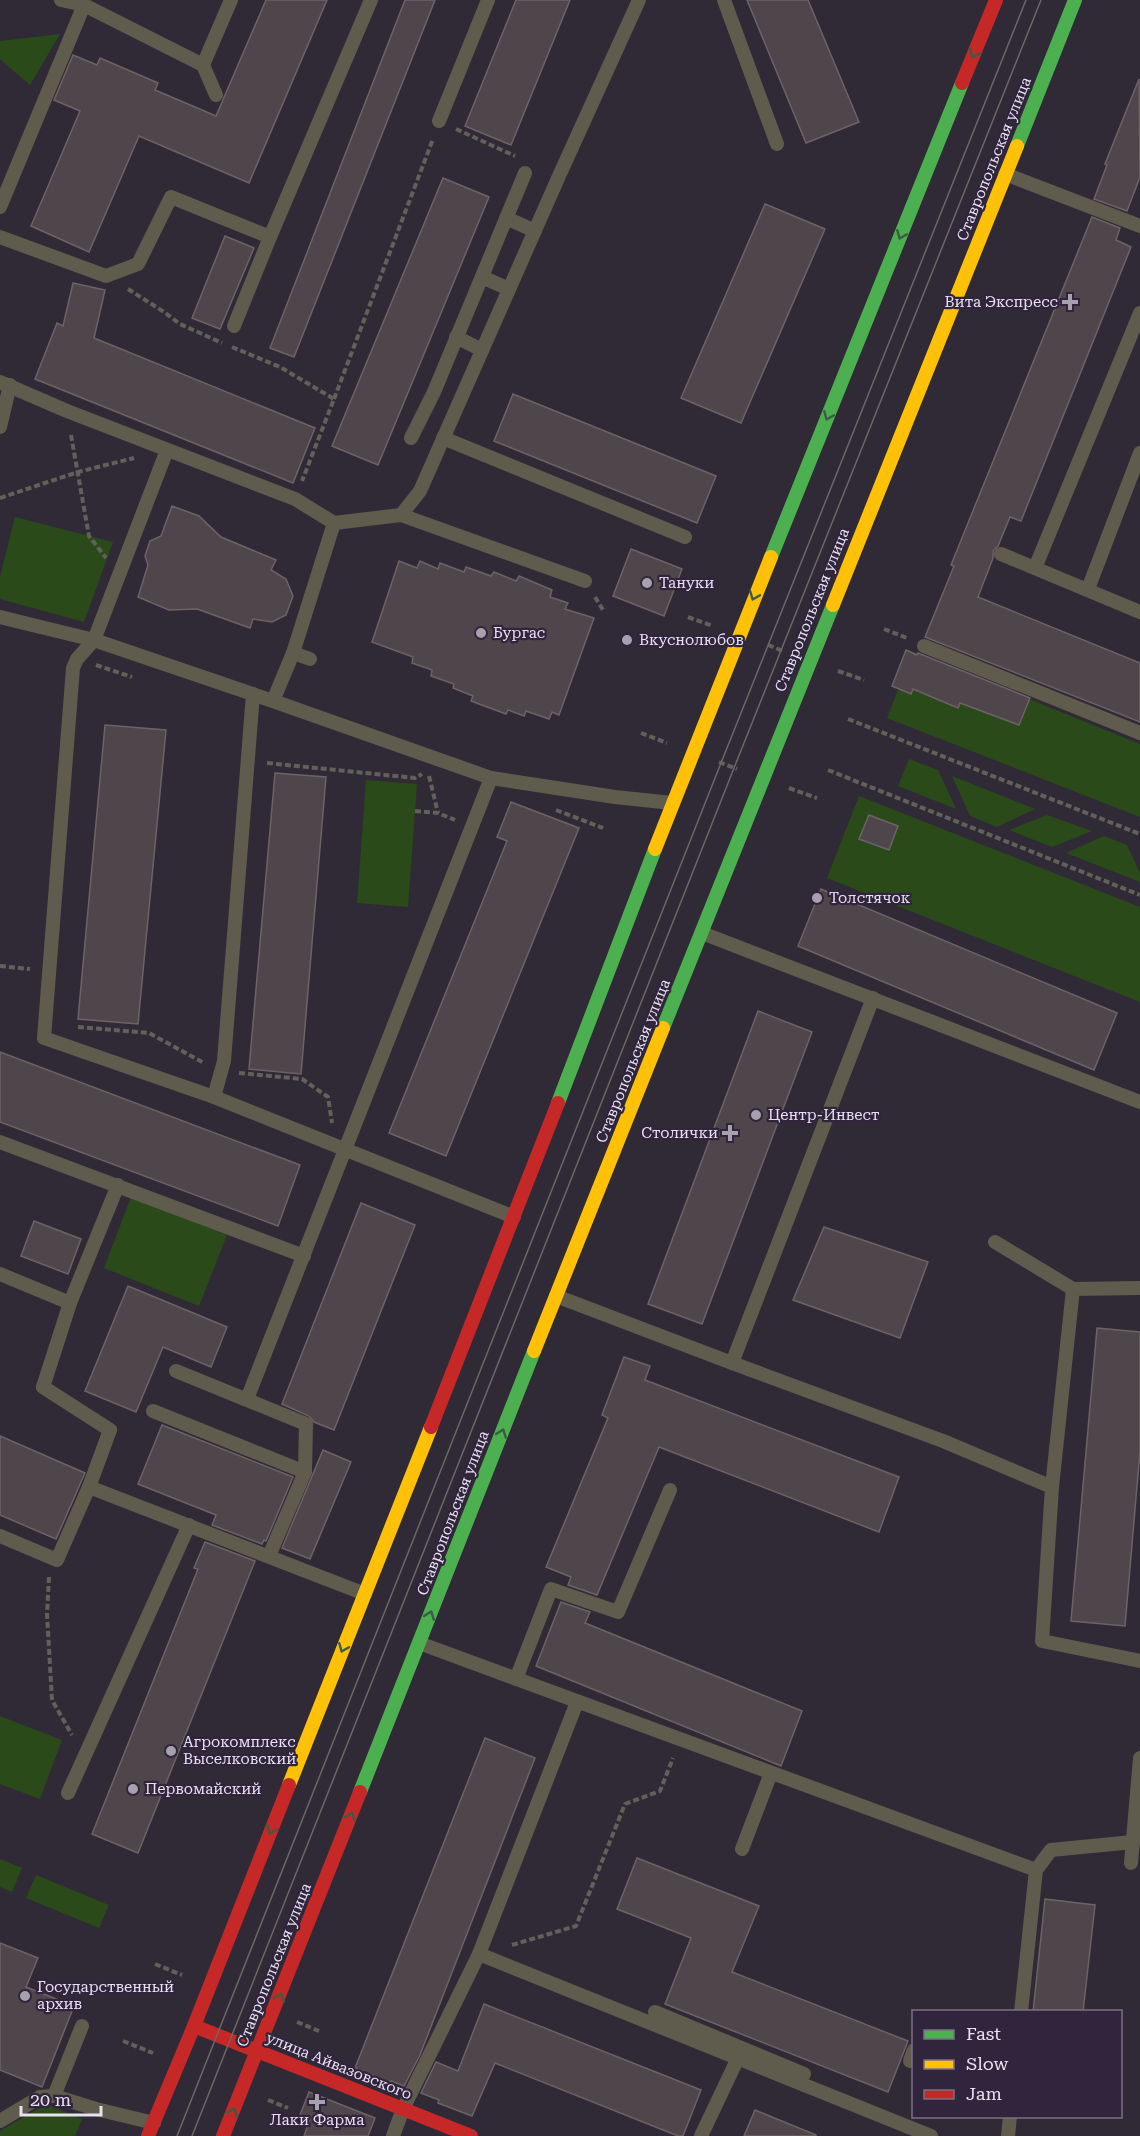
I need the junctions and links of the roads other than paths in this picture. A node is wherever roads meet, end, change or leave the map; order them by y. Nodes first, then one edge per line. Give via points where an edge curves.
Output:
1 (61, 0) edge
2 (231, 0) edge
3 (371, 0) edge
4 (488, 0) edge
5 (639, 0) edge
6 (724, 0) edge
7 (996, 0) edge
8 (1075, 0) edge
9 (84, 5) junction
10 (203, 65) junction
11 (216, 95) dead end
12 (439, 121) road end
13 (777, 144) dead end
14 (525, 173) dead end
15 (1005, 174) junction
16 (0, 207) edge
17 (506, 219) junction
18 (1140, 226) edge
19 (535, 231) junction
20 (0, 237) edge
21 (270, 237) junction
22 (482, 277) junction
23 (509, 289) junction
24 (1140, 313) edge
25 (234, 326) dead end
26 (456, 337) junction
27 (482, 350) junction
28 (5, 384) edge
29 (434, 392) junction
30 (459, 403) junction
31 (0, 427) edge
32 (411, 438) dead end
33 (443, 438) junction
34 (167, 450) junction
35 (1140, 453) edge
36 (401, 515) junction
37 (334, 523) junction
38 (685, 537) dead end
39 (1001, 554) dead end
40 (1035, 568) junction
41 (585, 581) dead end
42 (1088, 589) junction
43 (1140, 612) edge
44 (0, 617) edge
45 (94, 640) junction
46 (924, 646) dead end
47 (293, 653) junction
48 (310, 659) dead end
49 (253, 694) junction
50 (273, 700) junction
51 (1140, 733) edge
52 (491, 778) junction
53 (672, 803) junction
54 (702, 933) junction
55 (873, 999) junction
56 (214, 1097) junction
57 (1140, 1102) edge
58 (0, 1142) edge
59 (345, 1148) junction
60 (118, 1185) junction
61 (514, 1217) junction
62 (995, 1242) dead end
63 (303, 1256) junction
64 (0, 1274) edge
65 (1140, 1288) edge
66 (1073, 1289) junction
67 (556, 1296) junction
68 (70, 1303) junction
69 (732, 1363) junction
70 (176, 1371) dead end
71 (247, 1399) junction
72 (153, 1411) dead end
73 (305, 1472) junction
74 (89, 1487) junction
75 (1052, 1487) junction
76 (670, 1490) dead end
77 (189, 1525) junction
78 (0, 1536) edge
79 (269, 1556) junction
80 (365, 1594) junction
81 (419, 1643) junction
82 (1140, 1661) edge
83 (516, 1679) junction
84 (577, 1702) junction
85 (1140, 1758) edge
86 (771, 1773) junction
87 (68, 1793) dead end
88 (1133, 1842) junction
89 (742, 1849) dead end
90 (1131, 1863) dead end
91 (1036, 1870) junction
92 (479, 1954) junction
93 (1021, 2010) edge
94 (655, 2012) dead end
95 (82, 2026) dead end
96 (194, 2026) junction
97 (258, 2051) junction
98 (738, 2058) junction
99 (804, 2074) dead end
100 (54, 2096) junction
101 (404, 2109) junction
102 (1010, 2118) edge
103 (0, 2121) edge
104 (151, 2129) edge
105 (224, 2136) edge
106 (393, 2136) edge
107 (471, 2136) edge
108 (701, 2136) edge
109 (931, 2136) edge
110 (1008, 2136) edge

1 - 9 lane
2 - 10 lane
3 - 21 lane
4 - 12 lane
5 - 19 lane
6 - 13 lane
7 -> 53 main road
8 - 15 main road, Ставропольская улица
9 - 10 lane
9 - 16 lane
10 - 11 lane
14 - 17 lane
15 - 18 lane
15 - 54 main road, Ставропольская улица
17 - 19 lane
17 - 22 lane
19 - 23 lane
20 - 21 lane via 106,276 138,264 171,197
21 - 25 lane
22 - 23 lane
22 - 26 lane
23 - 27 lane
24 - 40 lane
26 - 27 lane
26 - 29 lane
27 - 30 lane
28 - 31 lane
28 - 34 lane
29 - 30 lane
29 - 32 lane
30 - 33 lane
33 - 36 lane via 420,491
33 - 38 lane
34 - 37 lane via 296,499
34 - 45 lane
35 - 42 lane
36 - 37 lane
36 - 41 lane
37 - 47 lane
39 - 40 lane
40 - 42 lane
42 - 43 lane
44 - 45 lane
45 - 49 lane
45 - 56 lane via 77,659 70,684 44,1038
46 - 51 lane
47 - 48 lane
47 - 50 lane
49 - 50 lane
49 - 56 lane via 224,1062
50 - 52 lane
52 - 53 lane
52 - 59 lane
53 - 61 main road
54 - 55 lane
54 - 67 main road, Ставропольская улица
55 - 57 lane
55 - 69 lane
56 - 59 lane
58 - 60 lane
59 - 61 lane
59 - 63 lane
60 - 63 lane
60 - 68 lane
61 - 80 main road
62 - 66 lane
63 - 71 lane
64 - 68 lane
65 - 66 lane
66 - 75 lane
67 - 69 lane
81 -> 67 main road, Ставропольская улица
68 - 74 lane via 43,1387 110,1430
69 - 75 lane via 944,1441
70 - 71 lane
71 - 73 lane via 306,1424
72 - 73 lane
73 - 79 lane
74 - 77 lane
74 - 78 lane via 57,1560
75 - 82 lane via 1042,1641
76 - 83 lane via 618,1612 550,1589
77 - 79 lane
77 - 87 lane
79 - 80 lane
80 -> 96 main road
81 - 83 lane
97 -> 81 main road, Ставропольская улица
83 - 84 lane
84 - 86 lane
84 - 92 lane
85 - 88 lane
86 - 89 lane
86 - 91 lane
88 - 90 lane
88 - 91 lane via 1051,1850
91 - 93 lane
92 - 98 lane
92 - 101 lane
94 - 99 lane
95 - 100 lane
96 - 97 main road, улица Айвазовского
96 - 104 main road
97 - 101 main road, улица Айвазовского
105 -> 97 main road, Ставропольская улица
98 - 108 lane
98 - 109 lane
100 - 103 lane via 40,2097
100 - 104 lane
101 - 106 lane
101 - 107 main road, улица Айвазовского
102 - 110 lane

